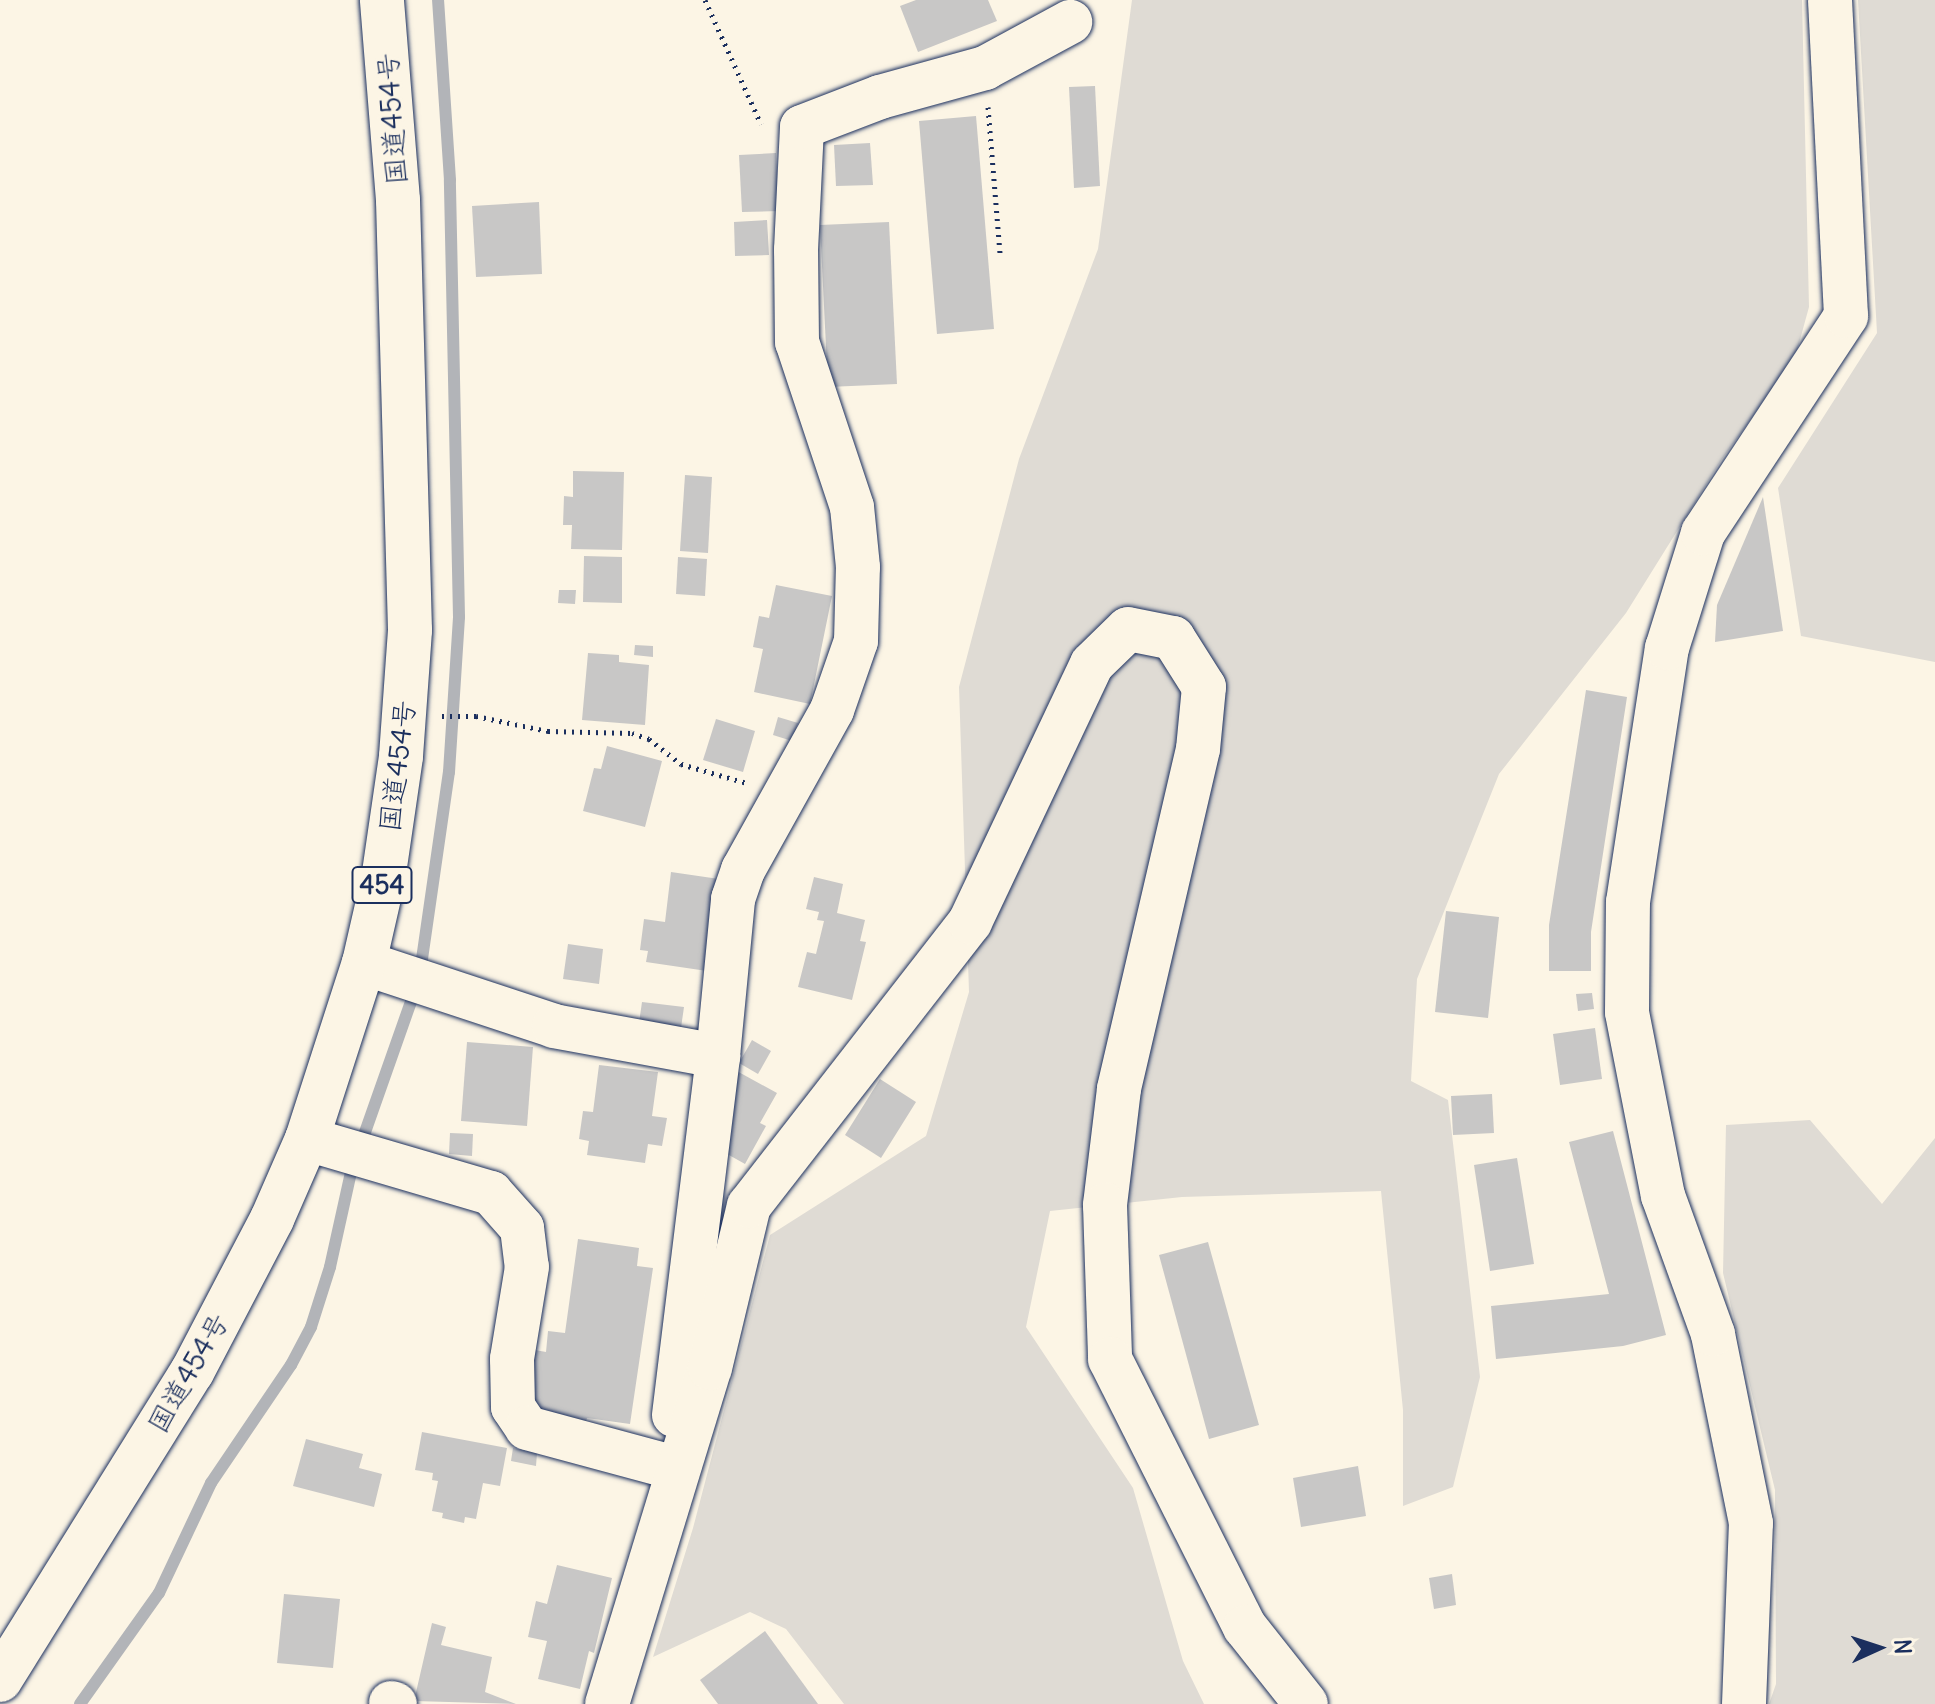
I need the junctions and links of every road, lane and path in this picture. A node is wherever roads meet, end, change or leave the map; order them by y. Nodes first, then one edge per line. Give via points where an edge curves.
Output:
1 (382, 0) edge
2 (705, 0) edge
3 (1830, 0) edge
4 (1070, 22) dead end
5 (985, 68) junction
6 (802, 127) junction
7 (1000, 254) dead end
8 (404, 717) junction
9 (786, 794) junction
10 (364, 963) junction
11 (718, 1056) junction
12 (307, 1139) junction
13 (670, 1480) junction
14 (0, 1680) edge
15 (607, 1704) edge
16 (1306, 1704) edge
17 (1744, 1704) edge

1 - 8 main road, 国道454号 / 454 via 405,375 410,630
2 - 6 path via 761,123
3 - 17 main road via 1846,316 1703,533 1667,648 1628,902 1627,1012 1663,1196 1713,1334 1751,1523
4 - 5 main road
5 - 6 main road via 880,97
5 - 7 path
6 - 9 main road via 797,342 852,507 858,567 856,641 832,710
8 - 9 path via 476,716 548,731 632,733 649,739 681,764
8 - 10 main road, 国道454号 / 454 via 383,880
9 - 11 main road via 743,870 733,899
10 - 11 main road via 554,1026
10 - 12 main road, 国道454号 / 454
11 - 13 main road
12 - 13 main road via 491,1193 522,1228 527,1267 512,1359 513,1407 527,1428
12 - 14 main road, 国道454号 / 454 via 272,1219 192,1372
13 - 15 main road
13 - 16 main road via 710,1368 749,1206 970,922 1092,664 1128,629 1173,638 1204,687 1198,749 1119,1089 1105,1205 1110,1359 1245,1627

